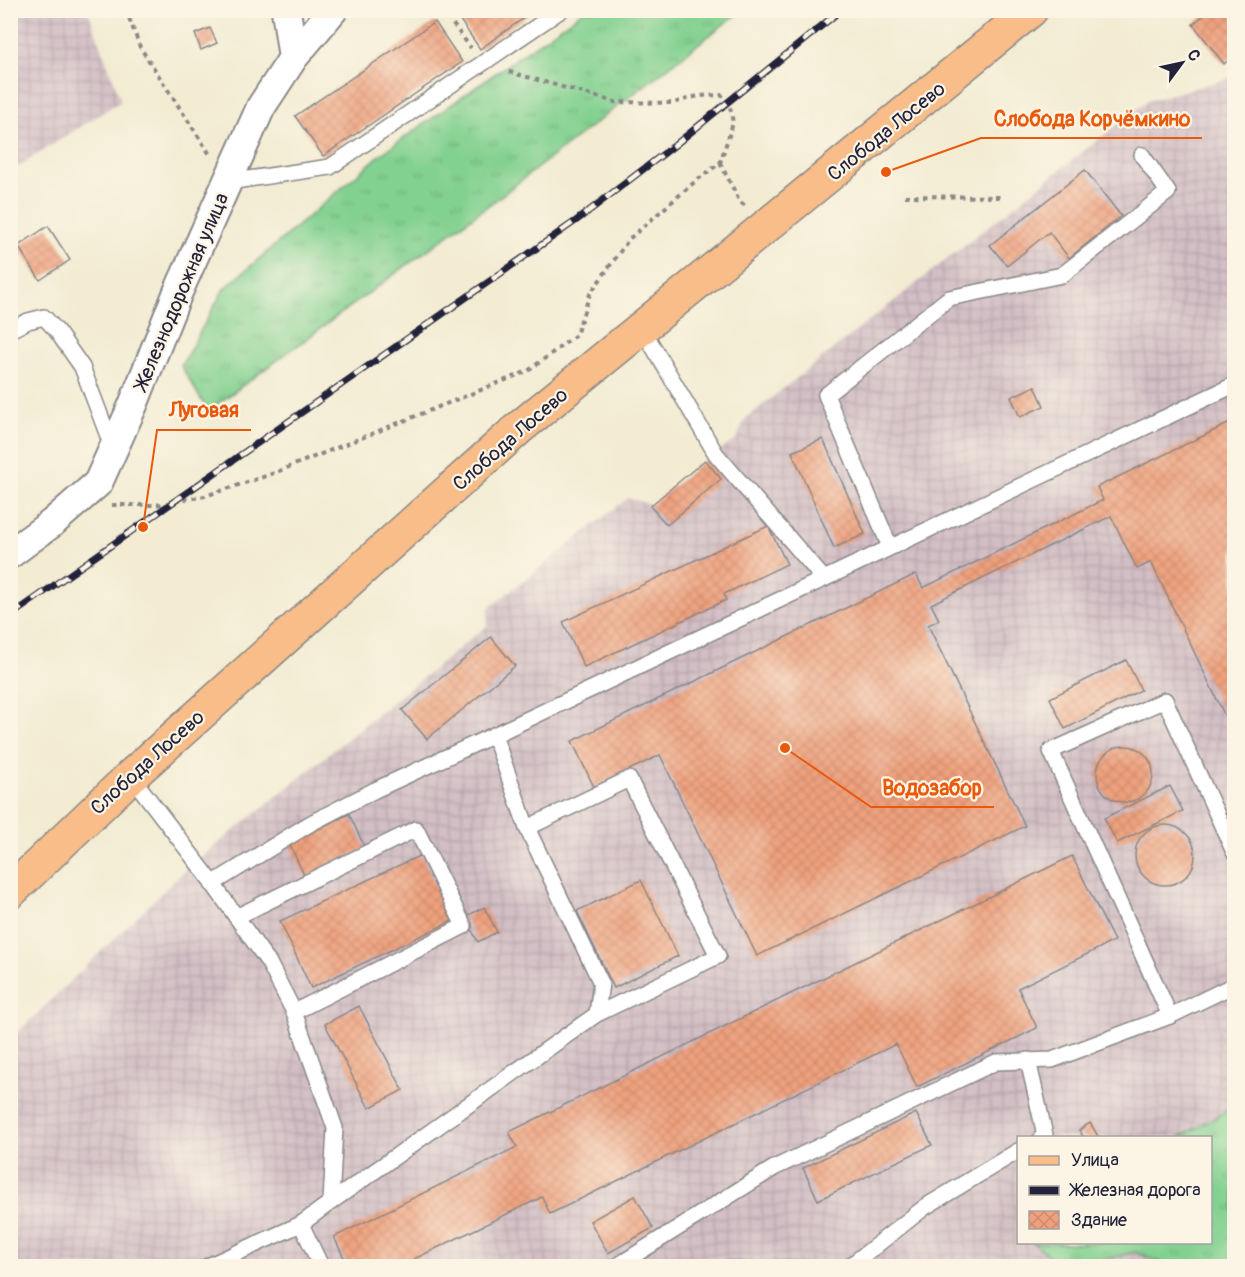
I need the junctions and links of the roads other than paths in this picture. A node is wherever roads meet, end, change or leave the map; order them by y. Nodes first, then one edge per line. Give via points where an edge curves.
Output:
1 (286, 10) edge
2 (333, 10) edge
3 (561, 10) edge
4 (1031, 10) edge
5 (293, 58) junction
6 (1142, 155) dead end
7 (228, 182) junction
8 (642, 328) junction
9 (10, 330) edge
10 (1234, 385) edge
11 (113, 450) junction
12 (890, 547) junction
13 (10, 554) edge
14 (824, 579) junction
15 (494, 735) junction
16 (131, 776) junction
17 (527, 828) junction
18 (1234, 852) edge
19 (212, 884) junction
20 (10, 892) edge
21 (236, 917) junction
22 (1234, 985) edge
23 (294, 1012) junction
24 (597, 1014) junction
25 (1170, 1016) junction
26 (1028, 1060) junction
27 (1043, 1136) edge
28 (1017, 1152) edge
29 (331, 1202) junction
30 (301, 1224) junction
31 (208, 1266) edge
32 (321, 1266) edge
33 (617, 1266) edge
34 (850, 1266) edge

1 - 5 street
2 - 5 street, Железнодорожная улица
3 - 7 lane via 330,167
4 - 8 main road, Слобода Лосево
5 - 7 street, Железнодорожная улица via 261,107
6 - 12 lane via 1168,192 1062,275 949,298 826,395
7 - 11 street, Железнодорожная улица
8 - 14 lane via 716,454
8 - 16 main road, Слобода Лосево via 519,428
9 - 11 lane via 44,317 56,330 82,367
10 - 12 lane
11 - 13 street, Железнодорожная улица via 98,483
12 - 14 lane
14 - 15 lane
15 - 17 lane
15 - 19 lane via 311,823
16 - 19 lane
16 - 20 main road, Слобода Лосево
17 - 24 lane via 601,983
17 - 24 lane via 629,779 718,956
18 - 25 lane via 1165,699 1051,752
19 - 21 lane
21 - 23 lane via 269,963
21 - 23 lane via 416,829 464,926
22 - 25 lane
23 - 29 lane via 335,1128
24 - 29 lane
25 - 26 lane via 1052,1060
26 - 27 lane
26 - 33 lane via 996,1062 774,1168
28 - 34 lane via 925,1207
29 - 30 lane
30 - 31 lane
30 - 32 lane

